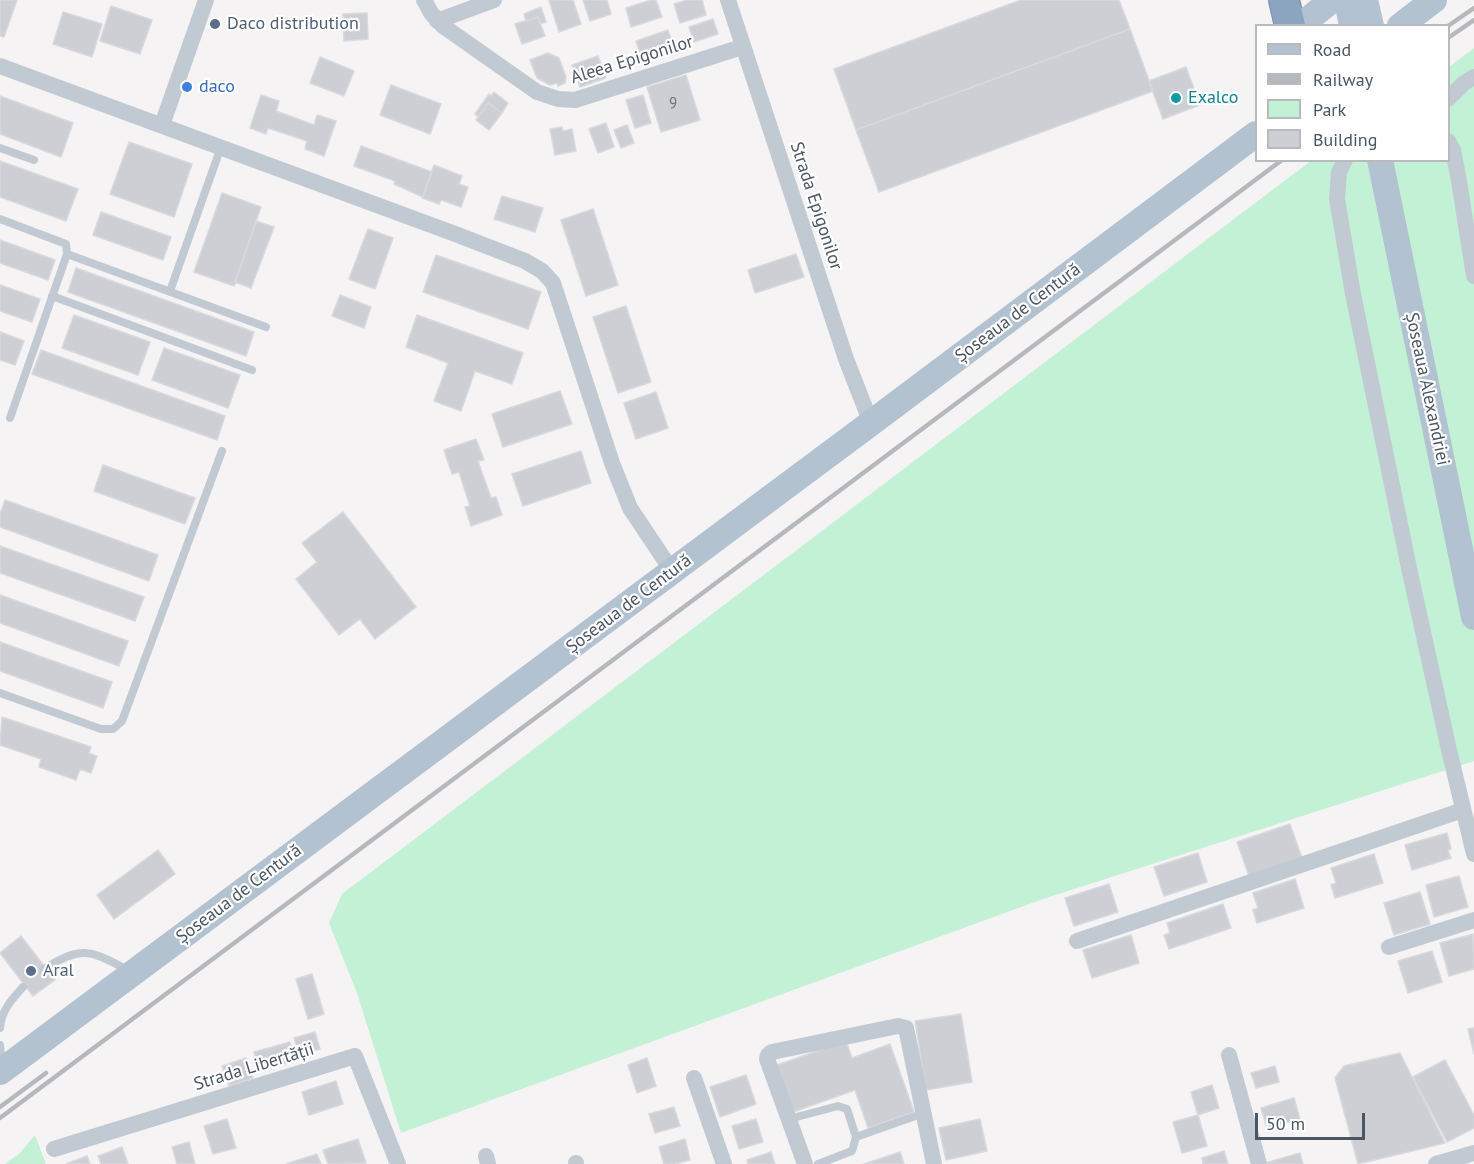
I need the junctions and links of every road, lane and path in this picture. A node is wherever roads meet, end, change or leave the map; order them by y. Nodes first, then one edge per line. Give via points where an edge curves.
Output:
1 (206, 0) edge
2 (424, 0) edge
3 (494, 0) edge
4 (728, 0) edge
5 (1284, 0) edge
6 (1332, 0) edge
7 (1347, 0) edge
8 (1365, 0) edge
9 (1428, 3) edge
10 (437, 21) junction
11 (1290, 24) edge
12 (1305, 24) edge
13 (1352, 24) edge
14 (1371, 24) edge
15 (1403, 24) edge
16 (742, 47) junction
17 (0, 66) edge
18 (1474, 77) edge
19 (1450, 98) edge
20 (162, 125) junction
21 (1255, 136) edge
22 (1450, 143) edge
23 (221, 147) junction
24 (0, 148) edge
25 (34, 160) dead end
26 (1344, 162) edge
27 (1391, 170) edge
28 (0, 219) edge
29 (67, 255) junction
30 (1474, 276) edge
31 (170, 291) junction
32 (52, 296) junction
33 (266, 327) dead end
34 (252, 370) dead end
35 (10, 418) dead end
36 (872, 423) junction
37 (222, 451) dead end
38 (1474, 530) edge
39 (672, 572) junction
40 (1474, 617) edge
41 (0, 693) edge
42 (1463, 810) junction
43 (1474, 854) edge
44 (1474, 920) edge
45 (1077, 941) dead end
46 (1389, 947) dead end
47 (44, 969) dead end
48 (133, 972) junction
49 (23, 987) dead end
50 (0, 1029) edge
51 (0, 1045) edge
52 (1229, 1055) dead end
53 (1, 1071) edge
54 (694, 1078) dead end
55 (924, 1113) junction
56 (789, 1119) junction
57 (856, 1137) junction
58 (54, 1149) dead end
59 (1474, 1153) edge
60 (397, 1164) edge
61 (724, 1164) edge
62 (805, 1164) edge
63 (819, 1164) edge
64 (934, 1164) edge
65 (1259, 1164) edge
66 (1436, 1164) edge

1 - 20 street
2 - 10 street
3 - 10 street
4 - 16 street, Strada Epigonilor
5 - 11 highway
6 - 12 main road
7 - 13 main road
8 - 14 main road
9 - 15 main road
10 - 16 street, Aleea Epigonilor via 537,92 566,101
16 - 36 street, Strada Epigonilor via 843,350
17 - 20 street
18 - 19 street
20 - 23 street
21 - 36 main road, Șoseaua de Centură
22 - 30 street
23 - 31 lane
23 - 39 street via 496,249 542,271 553,283 560,301 630,508
24 - 25 lane
26 - 42 street via 1339,172 1337,199 1355,305
27 - 38 main road, Șoseaua Alexandriei
27 - 40 main road, Șoseaua Alexandriei
28 - 29 lane via 66,244
29 - 31 lane
29 - 32 lane
31 - 33 lane
32 - 34 lane
32 - 35 lane
36 - 39 main road, Șoseaua de Centură
37 - 41 lane via 122,721 114,729 101,729
39 - 48 main road, Șoseaua de Centură
42 - 43 street
42 - 45 street
44 - 46 street
47 - 48 lane via 63,957 83,952
48 - 53 main road, Șoseaua de Centură
49 - 50 lane via 8,1004
51 - 53 lane
52 - 65 street
54 - 61 street
55 - 56 street via 906,1028 898,1026 768,1055
55 - 57 lane
55 - 64 street
56 - 57 lane via 843,1107 848,1109
56 - 62 street
57 - 63 lane via 852,1151
58 - 60 street, Strada Libertății via 355,1056
59 - 66 street

